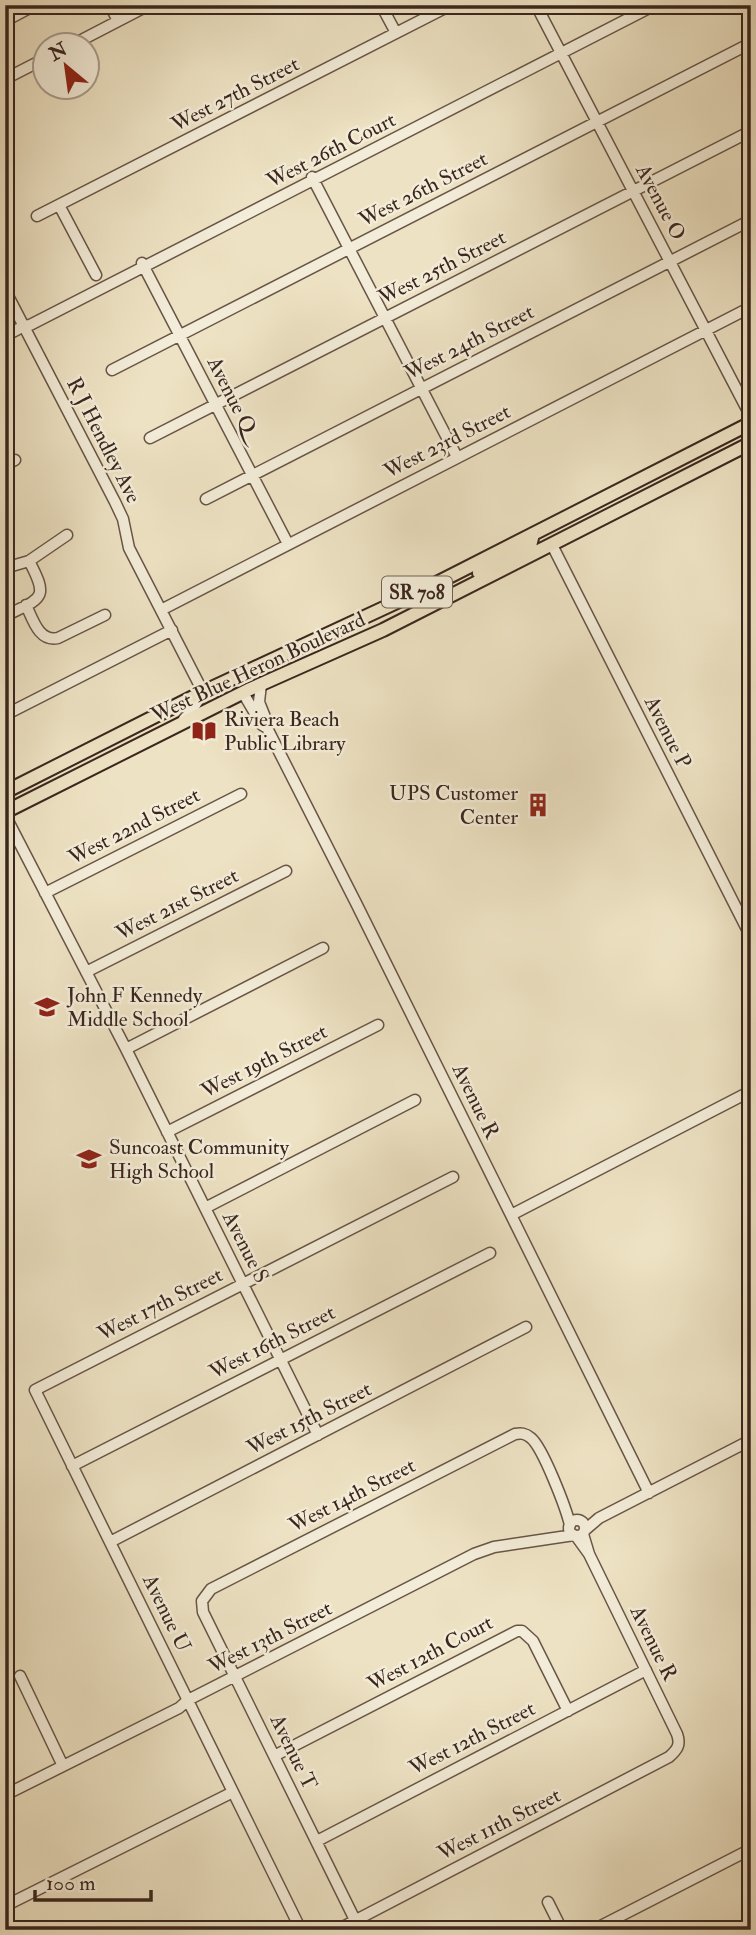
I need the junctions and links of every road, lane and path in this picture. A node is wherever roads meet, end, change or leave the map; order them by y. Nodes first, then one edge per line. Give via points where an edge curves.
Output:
1 (35, 5) edge
2 (110, 5) edge
3 (149, 5) edge
4 (381, 5) edge
5 (451, 5) edge
6 (536, 5) edge
7 (647, 5) edge
8 (656, 5) edge
9 (5, 20) edge
10 (118, 21) junction
11 (97, 32) edge
12 (396, 33) junction
13 (751, 43) edge
14 (560, 52) junction
15 (32, 65) edge
16 (5, 79) edge
17 (597, 122) junction
18 (751, 131) edge
19 (313, 179) junction
20 (633, 191) junction
21 (59, 205) junction
22 (37, 216) dead end
23 (751, 220) edge
24 (349, 248) junction
25 (670, 262) junction
26 (143, 265) junction
27 (96, 275) dead end
28 (5, 290) edge
29 (751, 307) edge
30 (385, 318) junction
31 (24, 326) junction
32 (705, 330) junction
33 (179, 335) junction
34 (5, 336) edge
35 (112, 370) dead end
36 (421, 388) junction
37 (215, 404) junction
38 (751, 416) edge
39 (751, 423) edge
40 (150, 438) dead end
41 (751, 443) edge
42 (457, 457) junction
43 (252, 475) junction
44 (621, 490) junction
45 (206, 499) dead end
46 (533, 534) junction
47 (67, 535) dead end
48 (288, 544) junction
49 (552, 545) junction
50 (29, 561) junction
51 (5, 568) edge
52 (456, 593) junction
53 (26, 606) junction
54 (161, 610) junction
55 (105, 615) dead end
56 (5, 616) edge
57 (172, 630) junction
58 (261, 684) junction
59 (203, 692) junction
60 (243, 693) junction
61 (5, 715) edge
62 (177, 725) junction
63 (267, 728) junction
64 (5, 792) edge
65 (241, 794) dead end
66 (5, 814) edge
67 (286, 871) dead end
68 (46, 893) junction
69 (751, 937) edge
70 (323, 948) dead end
71 (86, 972) junction
72 (378, 1025) dead end
73 (126, 1049) junction
74 (751, 1091) edge
75 (415, 1100) dead end
76 (167, 1132) junction
77 (453, 1177) dead end
78 (205, 1208) junction
79 (511, 1215) junction
80 (490, 1253) dead end
81 (243, 1284) junction
82 (526, 1327) dead end
83 (281, 1359) junction
84 (35, 1390) joint
85 (318, 1435) junction
86 (526, 1435) joint
87 (751, 1440) edge
88 (72, 1466) junction
89 (649, 1493) junction
90 (577, 1529) junction
91 (110, 1542) junction
92 (202, 1601) joint
93 (646, 1670) junction
94 (20, 1676) dead end
95 (235, 1676) junction
96 (188, 1700) junction
97 (568, 1711) junction
98 (677, 1750) joint
99 (274, 1756) junction
100 (63, 1766) junction
101 (233, 1792) junction
102 (5, 1795) edge
103 (317, 1841) junction
104 (751, 1849) edge
105 (548, 1902) dead end
106 (5, 1906) edge
107 (355, 1920) junction
108 (301, 1930) edge
109 (337, 1930) edge
110 (562, 1930) edge
111 (593, 1930) edge

1 - 9 street
2 - 10 street
3 - 10 street
4 - 12 street
5 - 12 street, West 27th Street
6 - 14 street, Avenue O
7 - 14 street, West 26th Court
8 - 14 street, West 26th Court
10 - 11 street
12 - 21 street, West 27th Street
13 - 17 street, West 26th Street
14 - 17 street, Avenue O
14 - 19 street, West 26th Court
15 - 16 street
17 - 20 street, Avenue O
17 - 24 street, West 26th Street
18 - 20 street, West 25th Street
19 - 24 street
19 - 26 street, West 26th Court
20 - 25 street, Avenue O
20 - 30 street, West 25th Street
21 - 22 street, West 27th Street
21 - 27 street
23 - 25 street, West 24th Street
24 - 30 street
24 - 33 street, West 26th Street
25 - 32 street, Avenue O
25 - 36 street, West 24th Street
26 - 31 street, West 26th Court
26 - 33 street, Avenue Q
28 - 31 street, R J Hendley Ave
29 - 32 street, West 23rd Street
30 - 36 street
30 - 37 street, West 25th Street
31 - 34 street, West 26th Court
31 - 54 street, R J Hendley Ave via 115,502 129,548
32 - 38 street, Avenue O
32 - 42 street, West 23rd Street
33 - 35 street, West 26th Street
33 - 37 street, Avenue Q
36 - 42 street
36 - 43 street, West 24th Street
37 - 40 street, West 25th Street
37 - 43 street, Avenue Q
39 - 44 main road, West Blue Heron Boulevard / SR 708
41 - 49 main road, West Blue Heron Boulevard / SR 708
42 - 48 street, West 23rd Street
43 - 45 street, West 24th Street
43 - 48 street, Avenue Q
44 - 46 main road, West Blue Heron Boulevard / SR 708
44 - 49 main road via 619,499 556,533
46 - 52 main road via 530,546 464,580
46 - 59 main road, West Blue Heron Boulevard / SR 708
47 - 50 street
48 - 54 street, West 23rd Street
49 - 52 main road, West Blue Heron Boulevard / SR 708
49 - 69 street, Avenue P
50 - 51 street
50 - 53 street via 42,587 38,598
52 - 58 main road, West Blue Heron Boulevard / SR 708
53 - 55 street via 40,633 51,639
53 - 56 street
54 - 57 street
57 - 59 street
57 - 61 street
58 - 60 main road, West Blue Heron Boulevard / SR 708
58 - 63 street, Avenue R via 259,702
59 - 62 street
59 - 64 main road, West Blue Heron Boulevard / SR 708
60 - 62 main road, West Blue Heron Boulevard / SR 708
60 - 63 street, Avenue R
62 - 66 main road, West Blue Heron Boulevard / SR 708
63 - 79 street, Avenue R
65 - 68 street, West 22nd Street
66 - 68 street, Avenue S
67 - 71 street, West 21st Street
68 - 71 street, Avenue S
70 - 73 street
71 - 73 street, Avenue S
72 - 76 street, West 19th Street
73 - 76 street, Avenue S
74 - 79 street
75 - 78 street
76 - 78 street, Avenue S
77 - 81 street, West 17th Street
78 - 81 street, Avenue S
79 - 89 street, Avenue R
80 - 83 street, West 16th Street
81 - 83 street, Avenue S
81 - 84 street, West 17th Street
82 - 85 street, West 15th Street
83 - 85 street, Avenue S
83 - 88 street, West 16th Street
84 - 88 street, Avenue U
85 - 91 street, West 15th Street
86 - 90 street, Avenue R via 535,1443
86 - 92 street, West 14th Street via 515,1434 211,1589
87 - 89 street
88 - 91 street, Avenue U
89 - 90 street
90 - 93 street, Avenue R
90 - 95 street, West 13th Street via 481,1551
91 - 96 street, Avenue U
92 - 95 street, Avenue T via 203,1612
93 - 97 street, West 12th Street
93 - 98 street, Avenue R via 677,1734
94 - 100 street
95 - 96 street, West 13th Street
95 - 99 street, Avenue T
96 - 100 street, West 13th Street
96 - 101 street, Avenue U
97 - 99 street, West 12th Court via 534,1641 517,1631
97 - 103 street, West 12th Street
98 - 107 street, West 11th Street
99 - 103 street, Avenue T
100 - 102 street, West 13th Street
101 - 106 street
101 - 108 street, Avenue U
103 - 107 street, Avenue T
104 - 111 street
105 - 110 street
107 - 109 street, West 11th Street

